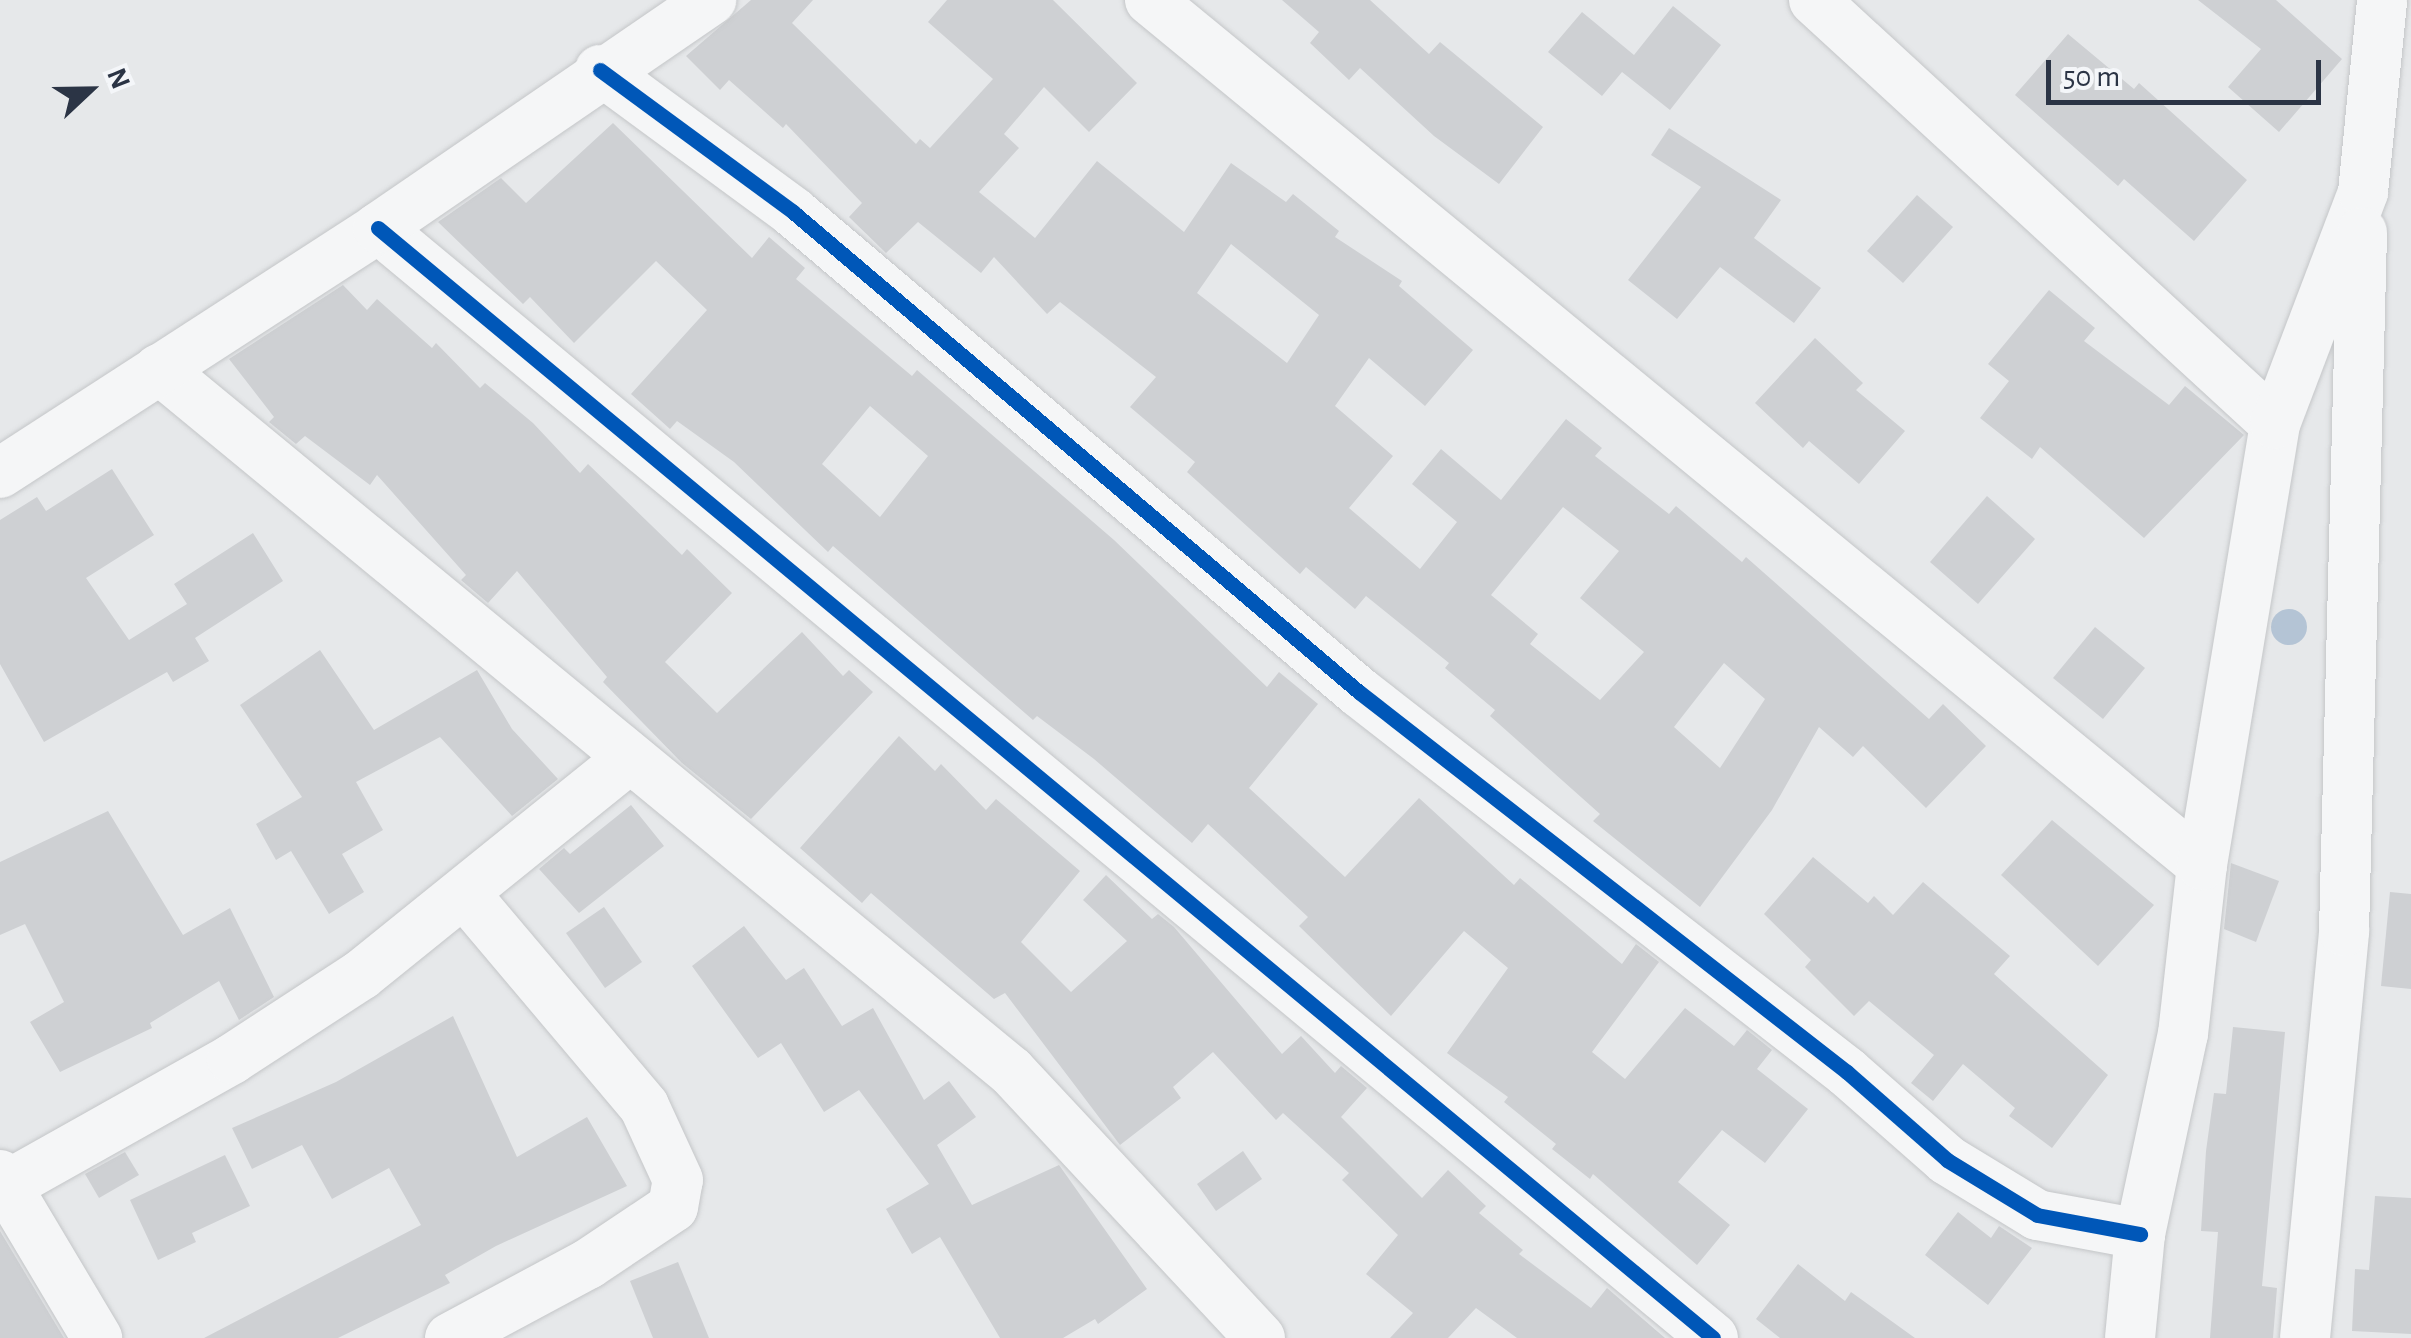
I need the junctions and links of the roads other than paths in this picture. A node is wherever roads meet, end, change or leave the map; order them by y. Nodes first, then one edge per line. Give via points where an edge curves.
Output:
1 (711, 0) edge
2 (1150, 0) edge
3 (1814, 0) edge
4 (2382, 0) edge
5 (600, 70) junction
6 (2364, 192) junction
7 (378, 228) junction
8 (159, 370) junction
9 (2275, 424) junction
10 (0, 472) edge
11 (629, 760) junction
12 (2202, 865) junction
13 (464, 893) junction
14 (3, 1180) edge
15 (2140, 1234) junction
16 (1233, 1330) edge
17 (97, 1338) edge
18 (450, 1338) edge
19 (1713, 1338) edge
20 (2130, 1338) edge
21 (2305, 1338) edge

1 - 5 street
2 - 12 street
3 - 9 street
4 - 6 street
5 - 7 street
5 - 15 street via 793,212 1358,692 1847,1072 1947,1160 2037,1215
6 - 9 street
6 - 21 street via 2344,932
7 - 8 street
7 - 19 street
8 - 10 street
8 - 11 street
9 - 12 street
11 - 13 street
11 - 16 street via 1010,1070
12 - 15 street via 2183,1034
13 - 14 street via 361,975 232,1059
13 - 18 street via 644,1106 678,1180 673,1207 588,1264
14 - 17 street
15 - 20 street

